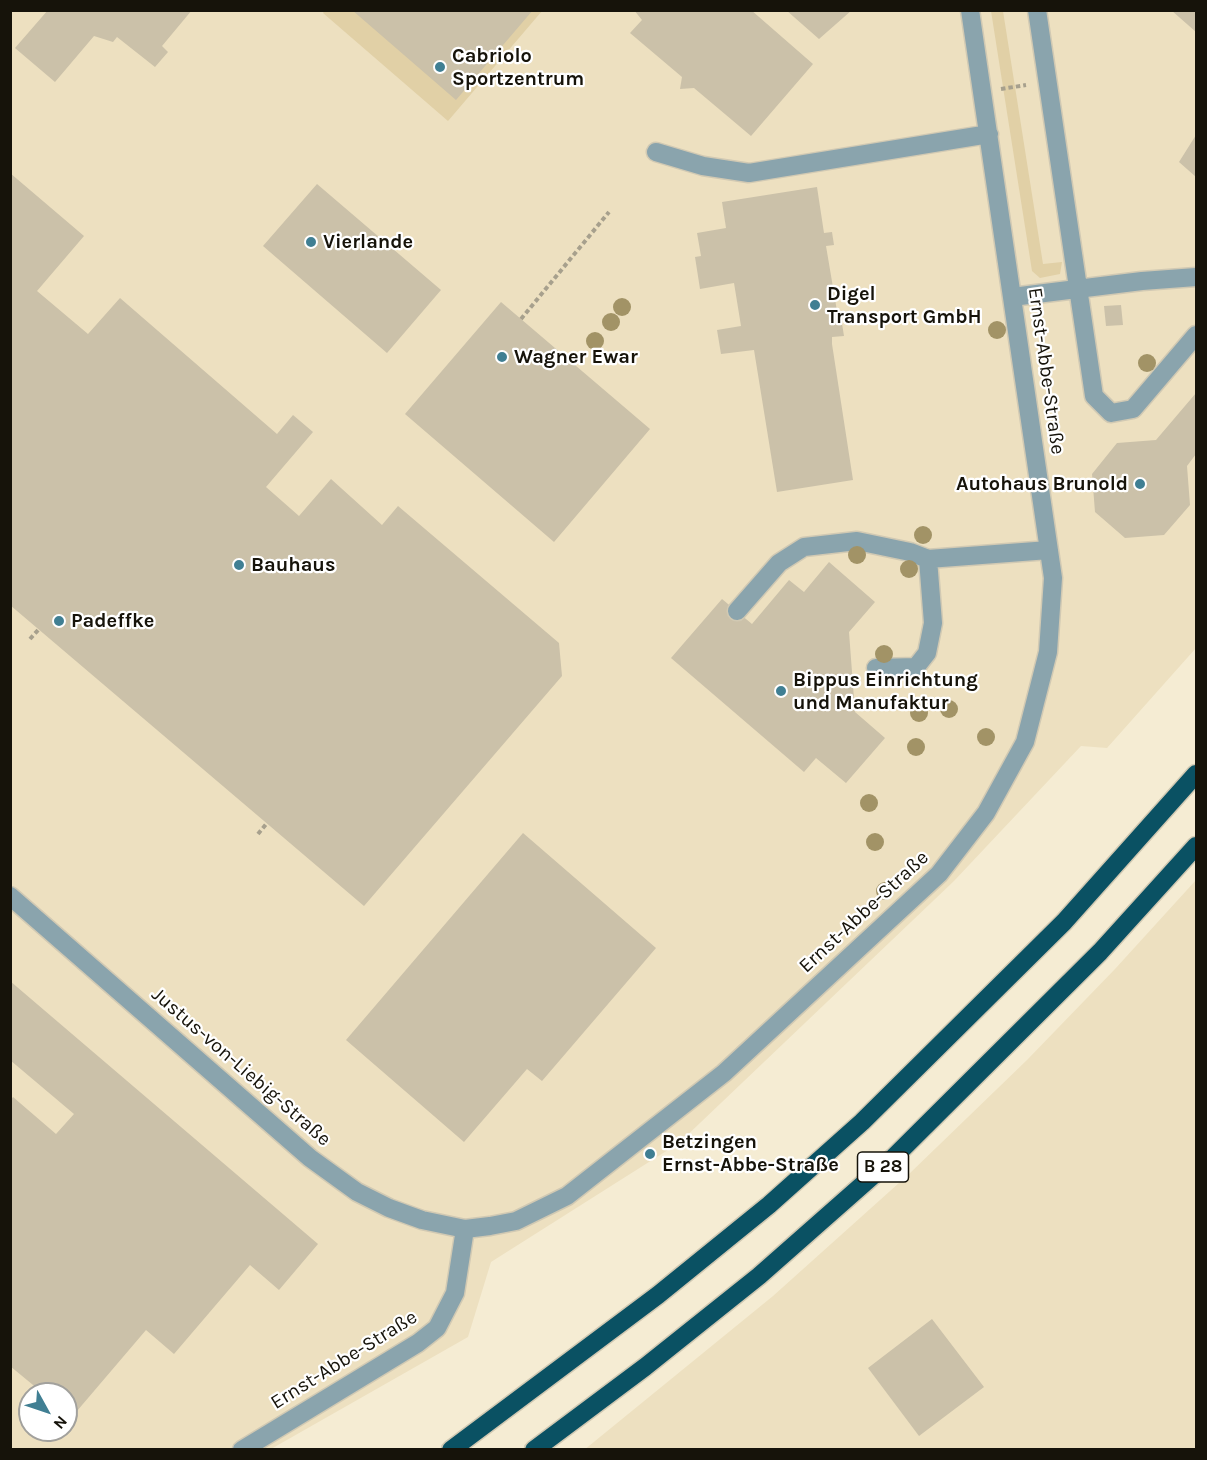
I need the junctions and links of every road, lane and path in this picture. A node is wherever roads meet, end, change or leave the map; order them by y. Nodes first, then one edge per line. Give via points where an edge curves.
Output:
1 (970, 10) edge
2 (1037, 10) edge
3 (1047, 82) junction
4 (983, 92) junction
5 (989, 134) junction
6 (656, 152) dead end
7 (609, 212) dead end
8 (1197, 277) edge
9 (1078, 289) junction
10 (1012, 297) junction
11 (521, 319) dead end
12 (1197, 334) edge
13 (1048, 550) junction
14 (928, 559) junction
15 (737, 611) dead end
16 (39, 629) dead end
17 (30, 639) dead end
18 (876, 668) dead end
19 (1197, 774) edge
20 (267, 824) dead end
21 (258, 834) dead end
22 (1197, 846) edge
23 (10, 896) edge
24 (465, 1229) junction
25 (242, 1449) edge
26 (451, 1449) edge
27 (534, 1449) edge

1 - 4 street, Ernst-Abbe-Straße
2 - 3 street
3 - 4 path
3 - 9 street
4 - 5 street, Ernst-Abbe-Straße
5 - 6 street via 749,172 703,166
5 - 10 street, Ernst-Abbe-Straße
7 - 11 path
8 - 9 street
9 - 10 street
9 - 12 street via 1094,396 1110,413 1132,410
10 - 13 street, Ernst-Abbe-Straße
13 - 14 street
13 - 24 street, Ernst-Abbe-Straße via 1053,578 1048,652 1024,742 986,813 939,874 724,1073 567,1196 516,1221
14 - 15 street via 857,541 804,548 778,562
14 - 18 street via 933,623 927,653 916,667
16 - 17 path
19 - 26 highway, B 28 via 1055,930 854,1129 760,1213 658,1295
20 - 21 path
22 - 27 highway, B 28 via 1100,952 894,1157 732,1298
23 - 24 street, Justus-von-Liebig-Straße via 333,1176 389,1208
24 - 25 street, Ernst-Abbe-Straße via 455,1293 437,1328 418,1344

